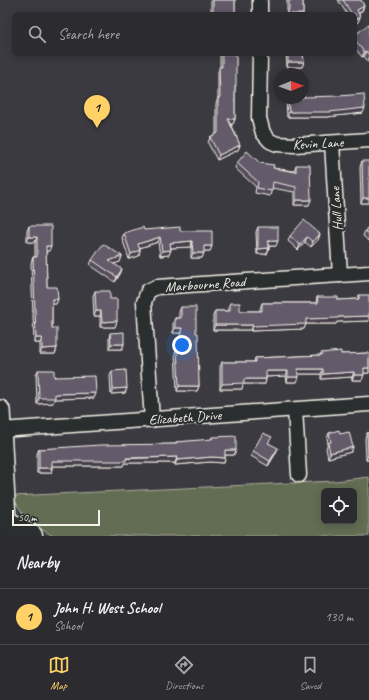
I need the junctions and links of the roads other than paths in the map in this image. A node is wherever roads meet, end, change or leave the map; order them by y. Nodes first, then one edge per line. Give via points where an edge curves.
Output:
1 (260, 0) edge
2 (260, 12) edge
3 (260, 56) edge
4 (369, 140) edge
5 (332, 143) junction
6 (369, 273) edge
7 (340, 275) junction
8 (369, 404) edge
9 (0, 410) edge
10 (295, 410) junction
11 (152, 420) junction
12 (1, 430) junction
13 (300, 475) dead end
14 (4, 526) edge
15 (32, 536) edge

1 - 2 street
3 - 5 street, Kevin Lane via 259,118 263,133 276,144
4 - 5 street, Kevin Lane
5 - 7 street, Hull Lane
6 - 7 street, Marbourne Road
7 - 11 street, Marbourne Road via 157,287 148,291 144,302
8 - 10 street, Elizabeth Drive
9 - 12 main road
10 - 11 street, Elizabeth Drive
10 - 13 street
11 - 12 street, Elizabeth Drive
12 - 14 main road
14 - 15 highway

